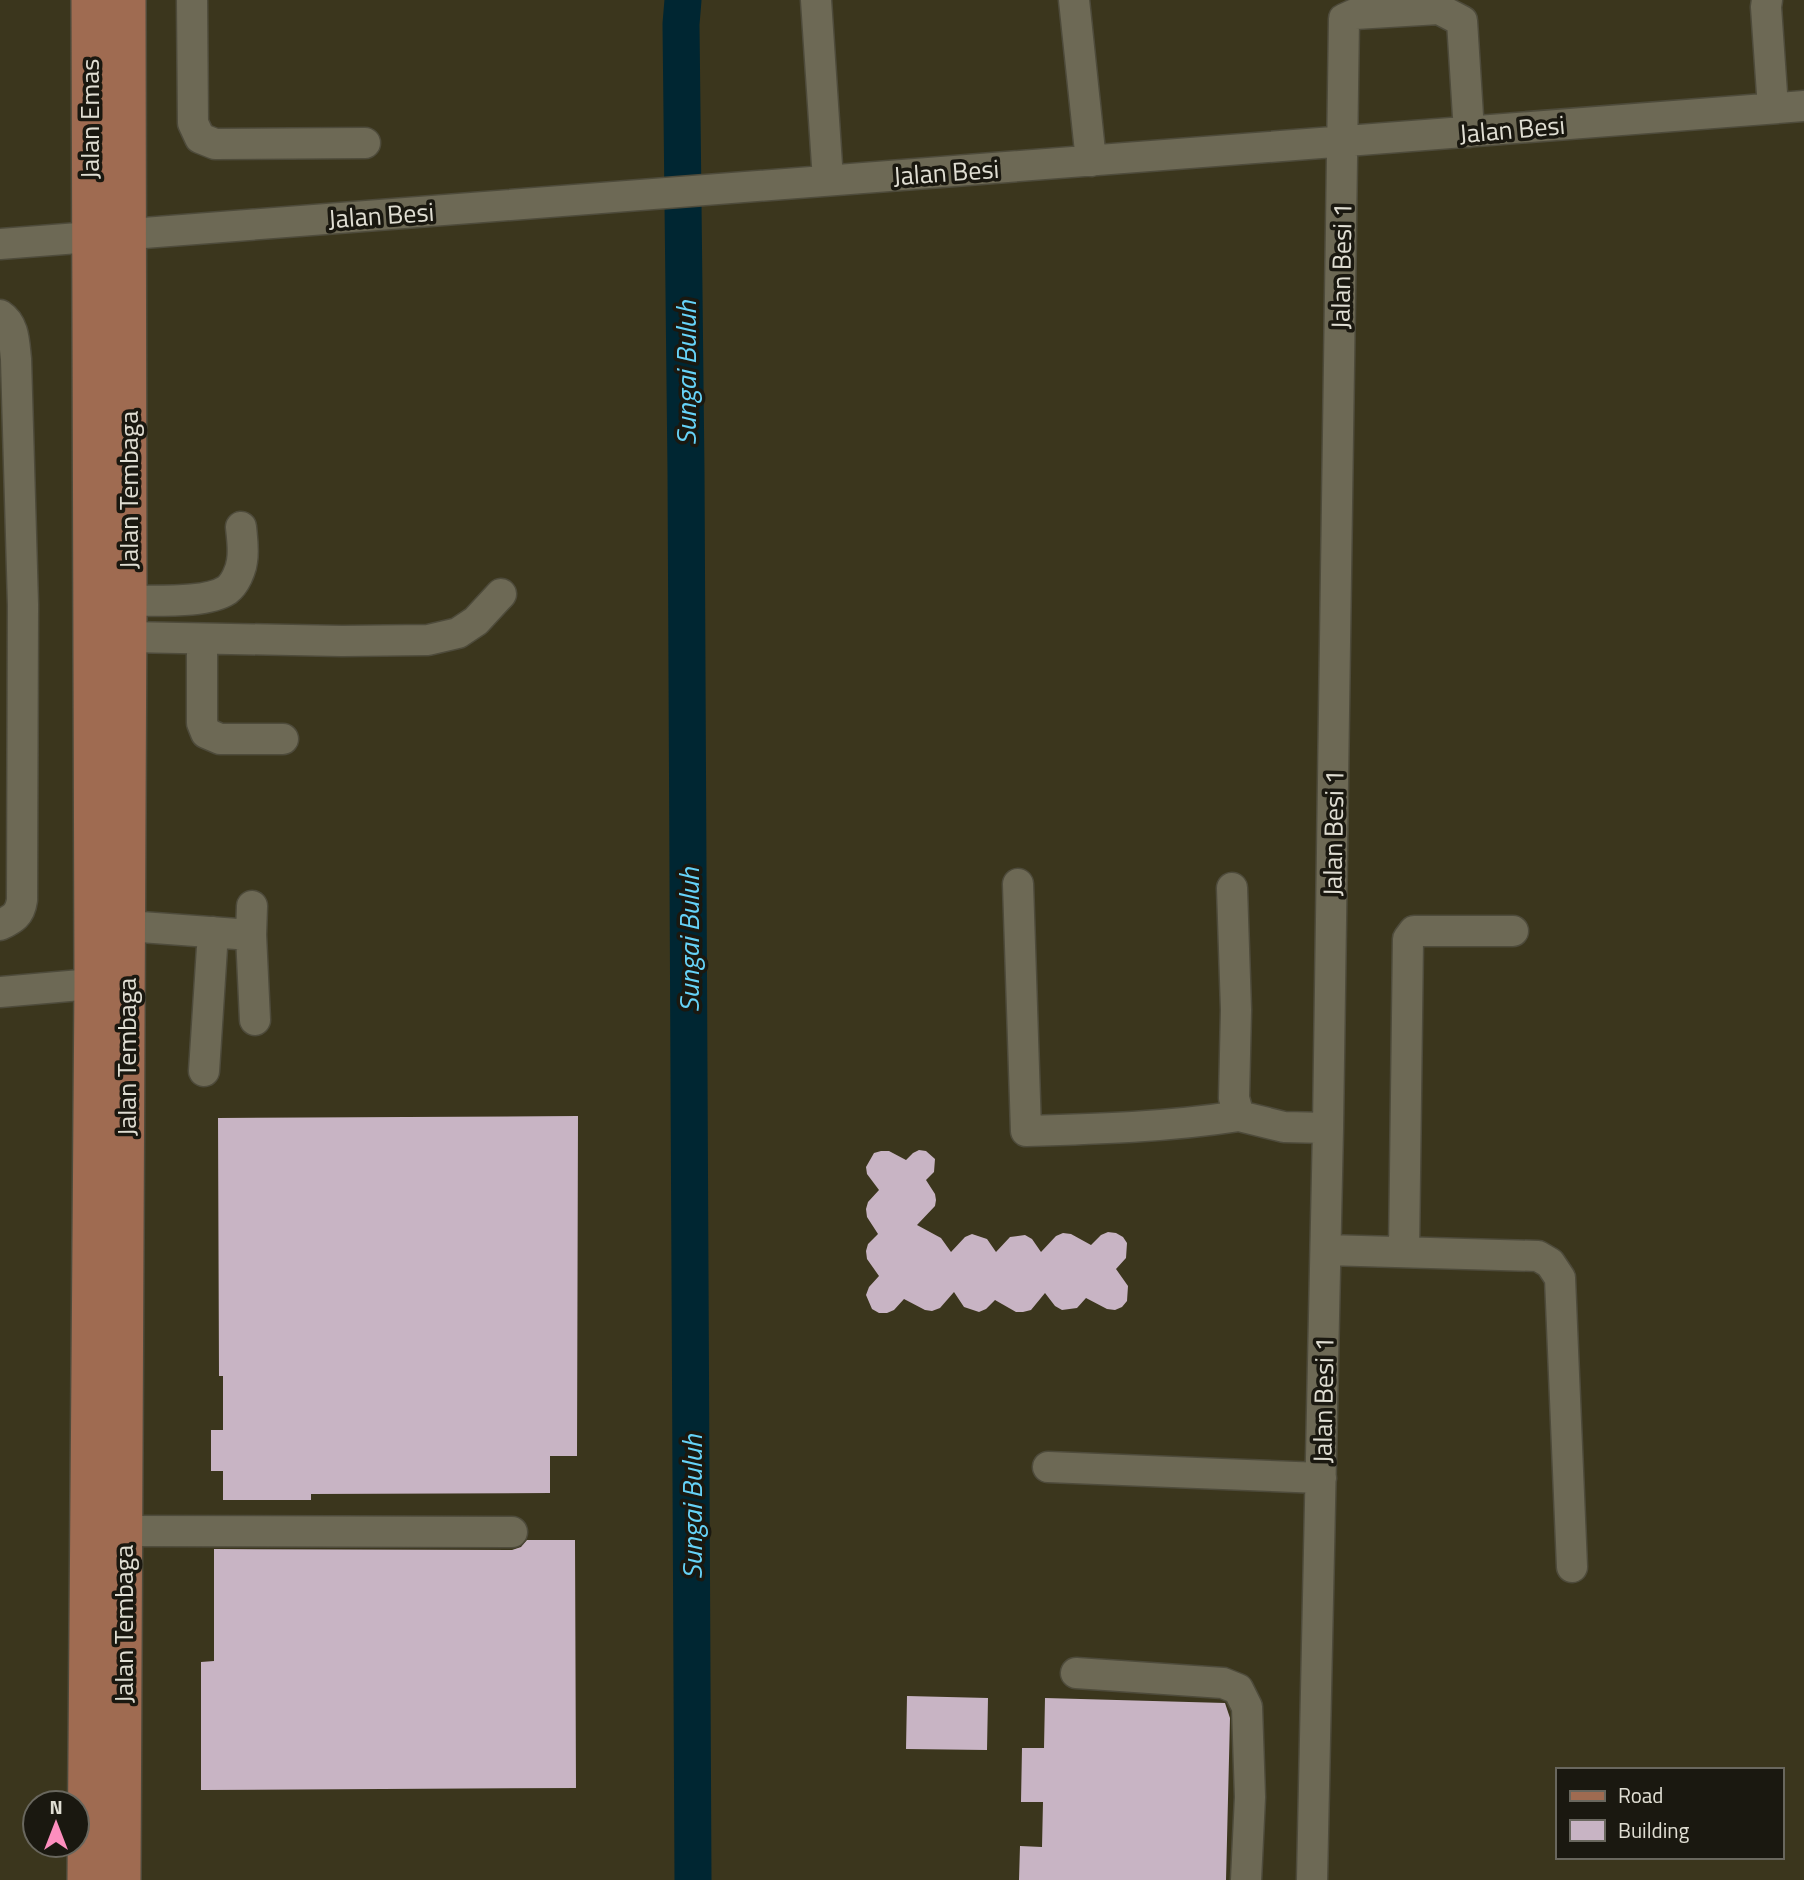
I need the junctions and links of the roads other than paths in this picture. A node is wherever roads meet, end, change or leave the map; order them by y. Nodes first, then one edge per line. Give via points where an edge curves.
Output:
1 (90, 0) edge
2 (127, 0) edge
3 (192, 0) edge
4 (816, 0) edge
5 (1074, 0) edge
6 (1767, 0) edge
7 (1804, 106) edge
8 (1773, 108) junction
9 (1469, 132) junction
10 (1343, 142) junction
11 (365, 143) dead end
12 (1091, 161) junction
13 (828, 180) junction
14 (129, 234) junction
15 (89, 237) junction
16 (0, 244) edge
17 (0, 315) edge
18 (241, 527) dead end
19 (500, 594) dead end
20 (128, 601) junction
21 (11, 606) edge
22 (128, 637) junction
23 (202, 640) junction
24 (283, 739) dead end
25 (1018, 884) dead end
26 (1232, 888) dead end
27 (252, 906) dead end
28 (0, 925) edge
29 (127, 926) junction
30 (1513, 931) dead end
31 (213, 932) junction
32 (251, 935) junction
33 (110, 982) junction
34 (0, 992) edge
35 (255, 1020) dead end
36 (204, 1071) dead end
37 (1239, 1116) junction
38 (1328, 1128) junction
39 (1326, 1250) junction
40 (1404, 1252) junction
41 (1048, 1466) dead end
42 (1321, 1479) junction
43 (124, 1531) junction
44 (512, 1532) dead end
45 (1572, 1567) dead end
46 (1076, 1673) dead end
47 (86, 1880) edge
48 (122, 1880) edge
49 (1247, 1880) edge
50 (1312, 1880) edge

1 - 15 main road, Jalan Emas
2 - 14 main road, Jalan Emas
3 - 11 street via 193,122 200,138 215,144
4 - 13 street
5 - 12 street
6 - 8 street
7 - 8 street, Jalan Besi
8 - 9 street, Jalan Besi
9 - 10 street, Jalan Besi
9 - 10 street, Jalan Besi 1 via 1462,21 1440,9 1355,14 1345,19 1343,33
10 - 12 street, Jalan Besi
10 - 38 street, Jalan Besi 1
12 - 13 street, Jalan Besi
13 - 14 street, Jalan Besi
14 - 15 street, Jalan Besi
14 - 20 main road, Jalan Tembaga
15 - 16 street, Jalan Besi
15 - 33 main road, Jalan Tembaga
17 - 21 street via 13,332 16,359
18 - 20 street via 242,561 228,590 207,597
19 - 23 street via 458,634 428,640
20 - 22 main road, Jalan Tembaga
21 - 28 street via 22,900 14,919
22 - 23 street
22 - 29 main road, Jalan Tembaga
23 - 24 street via 202,723 206,733 220,739
25 - 37 street via 1026,1131 1128,1128
26 - 37 street via 1234,1098
27 - 32 street
29 - 31 street
29 - 33 main road, Jalan Tembaga
30 - 40 street via 1414,931 1408,939
31 - 32 street
31 - 36 street
32 - 35 street
33 - 34 street
33 - 43 main road, Jalan Tembaga
33 - 47 main road, Jalan Tembaga
37 - 38 street via 1284,1127
38 - 39 street, Jalan Besi 1
39 - 40 street
39 - 42 street, Jalan Besi 1
40 - 45 street via 1538,1256 1550,1263 1560,1278
41 - 42 street
42 - 50 street, Jalan Besi 1
43 - 44 street
43 - 48 main road, Jalan Tembaga
46 - 49 street via 1223,1683 1238,1689 1247,1707

